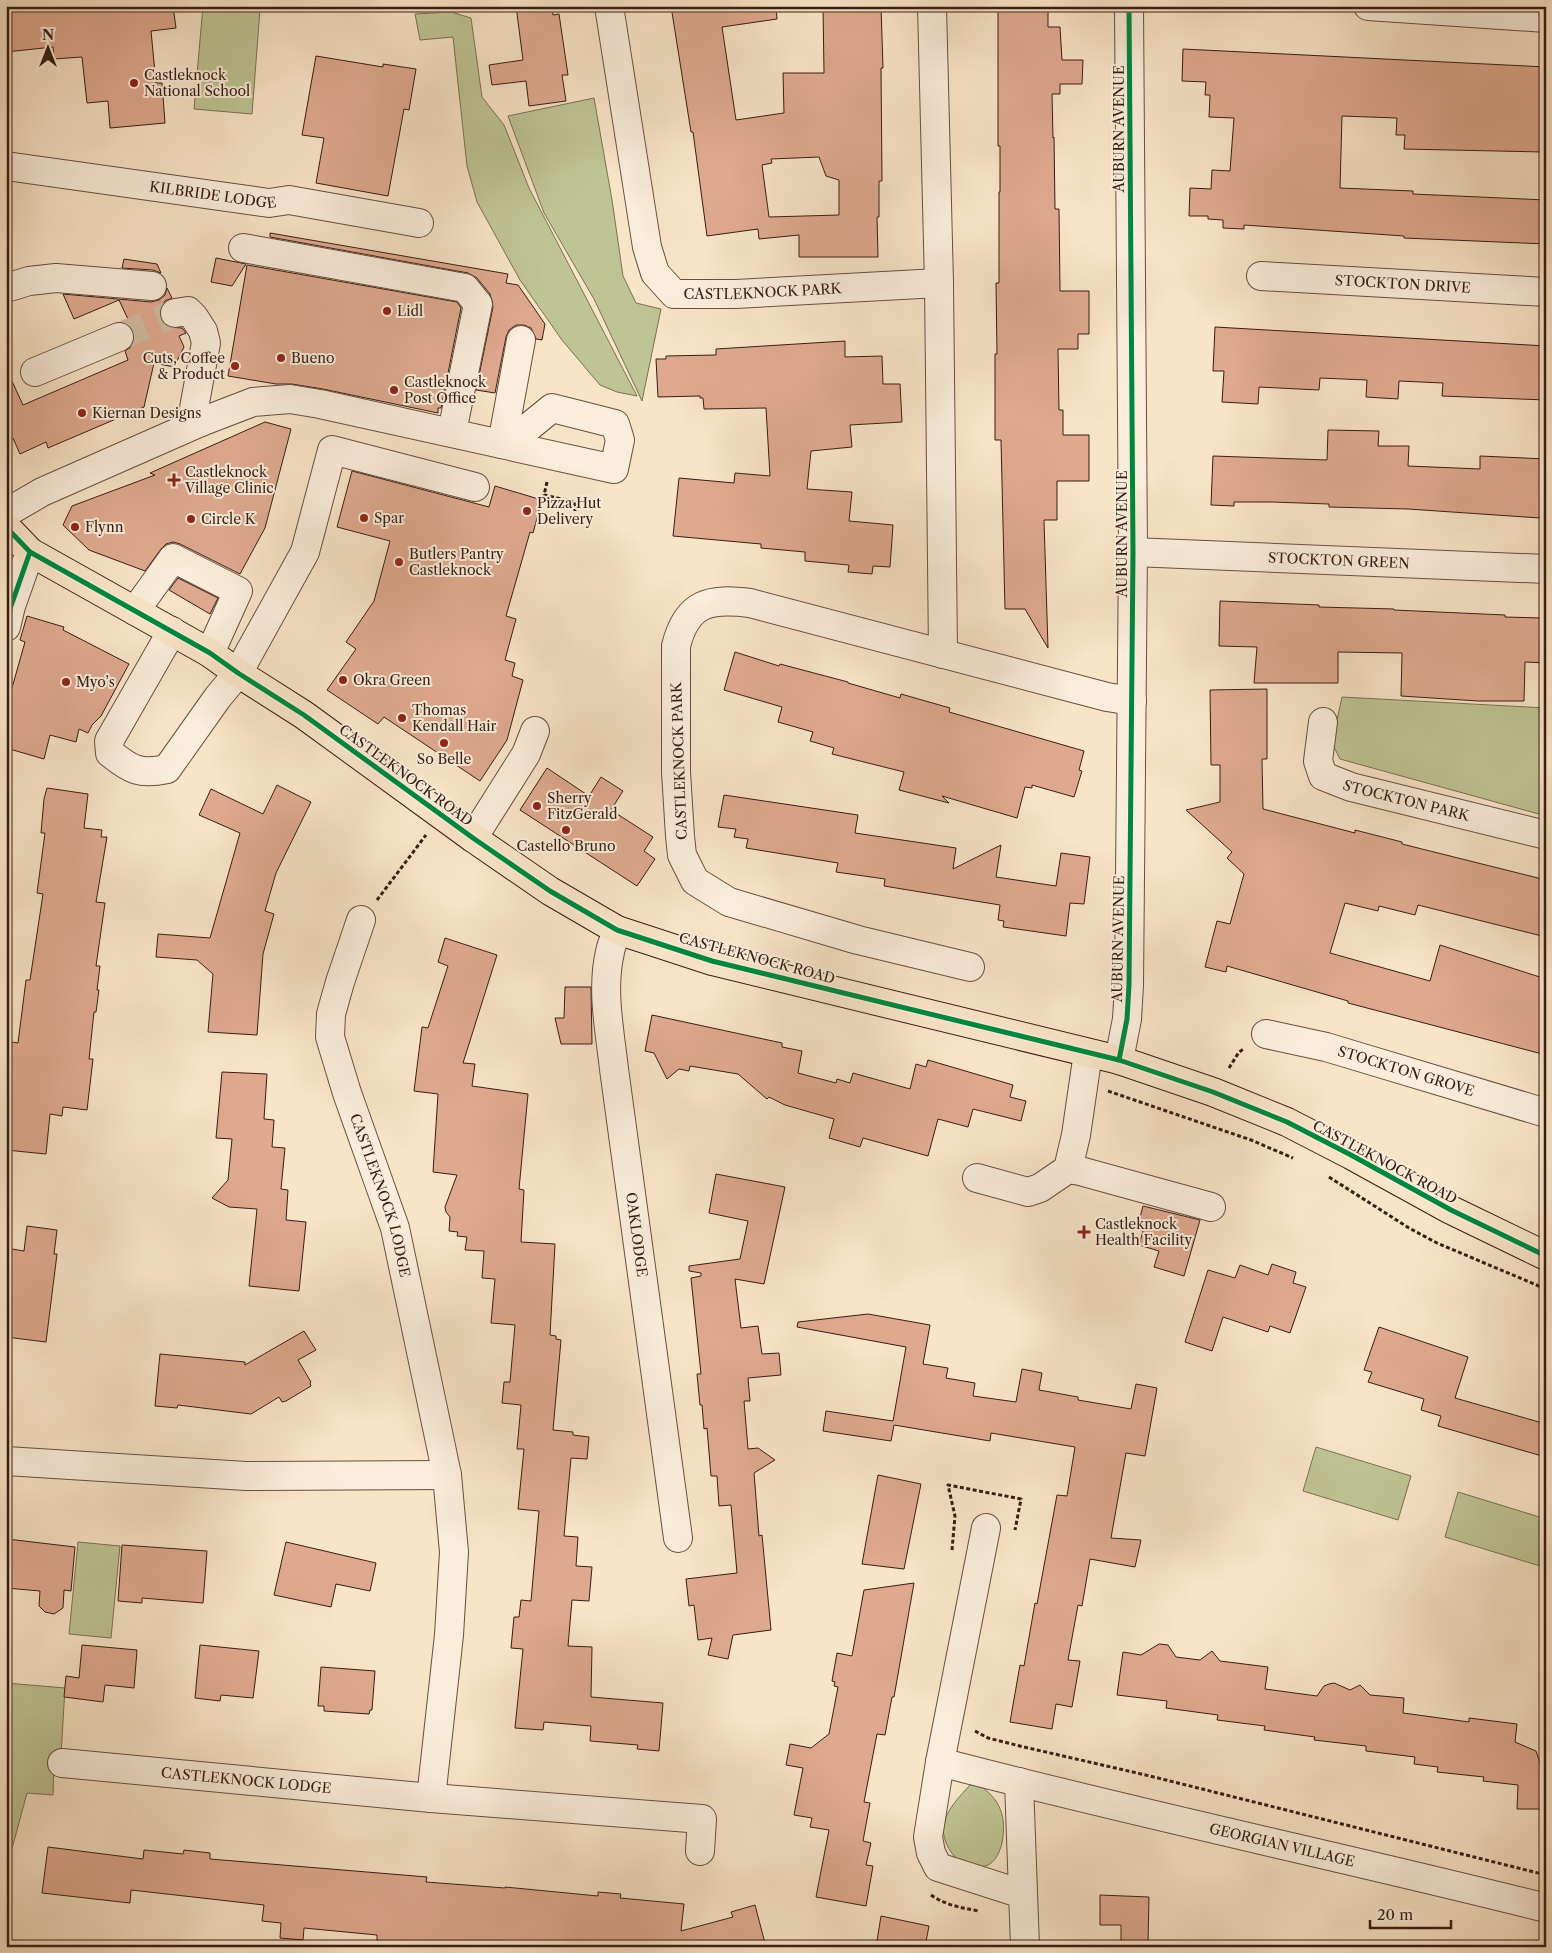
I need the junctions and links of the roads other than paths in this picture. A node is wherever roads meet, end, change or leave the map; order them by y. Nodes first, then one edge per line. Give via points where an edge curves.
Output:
1 (609, 6) edge
2 (932, 6) edge
3 (1129, 6) edge
4 (1368, 6) edge
5 (1546, 18) edge
6 (6, 166) edge
7 (419, 223) dead end
8 (243, 248) dead end
9 (1261, 276) dead end
10 (939, 283) junction
11 (152, 286) dead end
12 (6, 288) edge
13 (1546, 292) edge
14 (175, 313) tunnel mouth
15 (119, 337) tunnel mouth
16 (521, 340) dead end
17 (35, 372) dead end
18 (201, 422) junction
19 (452, 432) junction
20 (475, 488) dead end
21 (6, 513) edge
22 (6, 527) edge
23 (30, 552) junction
24 (1133, 552) junction
25 (1546, 569) edge
26 (135, 611) junction
27 (6, 627) edge
28 (172, 631) junction
29 (210, 653) junction
30 (943, 654) junction
31 (238, 673) junction
32 (1132, 701) junction
33 (1323, 722) dead end
34 (535, 731) dead end
35 (1546, 835) edge
36 (472, 838) junction
37 (361, 920) road end
38 (617, 930) junction
39 (970, 967) dead end
40 (1266, 1034) road end
41 (1088, 1053) junction
42 (1119, 1060) junction
43 (1546, 1113) edge
44 (1068, 1169) junction
45 (977, 1178) dead end
46 (1211, 1207) dead end
47 (1546, 1256) edge
48 (6, 1461) edge
49 (447, 1475) junction
50 (986, 1528) dead end
51 (678, 1538) dead end
52 (940, 1762) junction
53 (62, 1763) dead end
54 (1019, 1782) junction
55 (431, 1798) junction
56 (700, 1852) dead end
57 (1022, 1894) junction
58 (1546, 1908) edge
59 (1025, 1947) edge

1 - 10 street, CASTLEKNOCK PARK via 646,247 655,273 674,294
2 - 10 street
3 - 24 street, AUBURN AVENUE
4 - 5 street
6 - 7 street, KILBRIDE LODGE via 269,203 289,200
8 - 19 street via 465,288 478,304
9 - 13 street, STOCKTON DRIVE
10 - 30 street
11 - 12 street via 56,278
14 - 18 street via 188,311 203,331 206,343 194,408
15 - 17 street
16 - 19 street via 511,446
18 - 19 street via 253,402 290,399
18 - 21 street via 42,492
20 - 31 street via 332,450 305,552
22 - 23 main road, CASTLEKNOCK ROAD
23 - 26 main road, CASTLEKNOCK ROAD
23 - 27 street
24 - 25 street, STOCKTON GREEN
24 - 32 street, AUBURN AVENUE
26 - 28 main road, CASTLEKNOCK ROAD
26 - 29 street via 173,558 238,591
28 - 29 main road, CASTLEKNOCK ROAD
28 - 31 street via 109,741 110,753 126,766 150,773 168,769
29 - 31 main road, CASTLEKNOCK ROAD
30 - 32 street, CASTLEKNOCK PARK
30 - 39 street, CASTLEKNOCK PARK via 750,603 728,600 706,603 687,619 676,646 676,772 680,836 682,855 695,882 730,902 858,940
31 - 36 main road, CASTLEKNOCK ROAD via 304,715
32 - 42 street, AUBURN AVENUE via 1128,1019
33 - 35 street, STOCKTON PARK via 1318,761 1323,776 1351,787
34 - 36 street via 526,754
36 - 38 main road, CASTLEKNOCK ROAD via 550,891
37 - 49 street, CASTLEKNOCK LODGE via 331,1014 330,1037 395,1228
38 - 41 main road, CASTLEKNOCK ROAD via 712,961
38 - 51 street, OAKLODGE via 607,976 612,1060
40 - 43 street, STOCKTON GROVE via 1326,1047
41 - 42 main road, CASTLEKNOCK ROAD
41 - 44 street
42 - 47 main road, CASTLEKNOCK ROAD via 1213,1092 1287,1122 1451,1210
44 - 45 street via 1040,1188 1028,1192
44 - 46 street via 1093,1173
48 - 49 street via 246,1476
49 - 55 street, CASTLEKNOCK LODGE via 454,1552 449,1635
50 - 52 street
52 - 54 street, GEORGIAN VILLAGE
52 - 57 street via 928,1837 938,1867
53 - 55 street, CASTLEKNOCK LODGE
54 - 57 street
54 - 58 street, GEORGIAN VILLAGE via 1423,1876
55 - 56 street, CASTLEKNOCK LODGE via 702,1819
57 - 59 street

